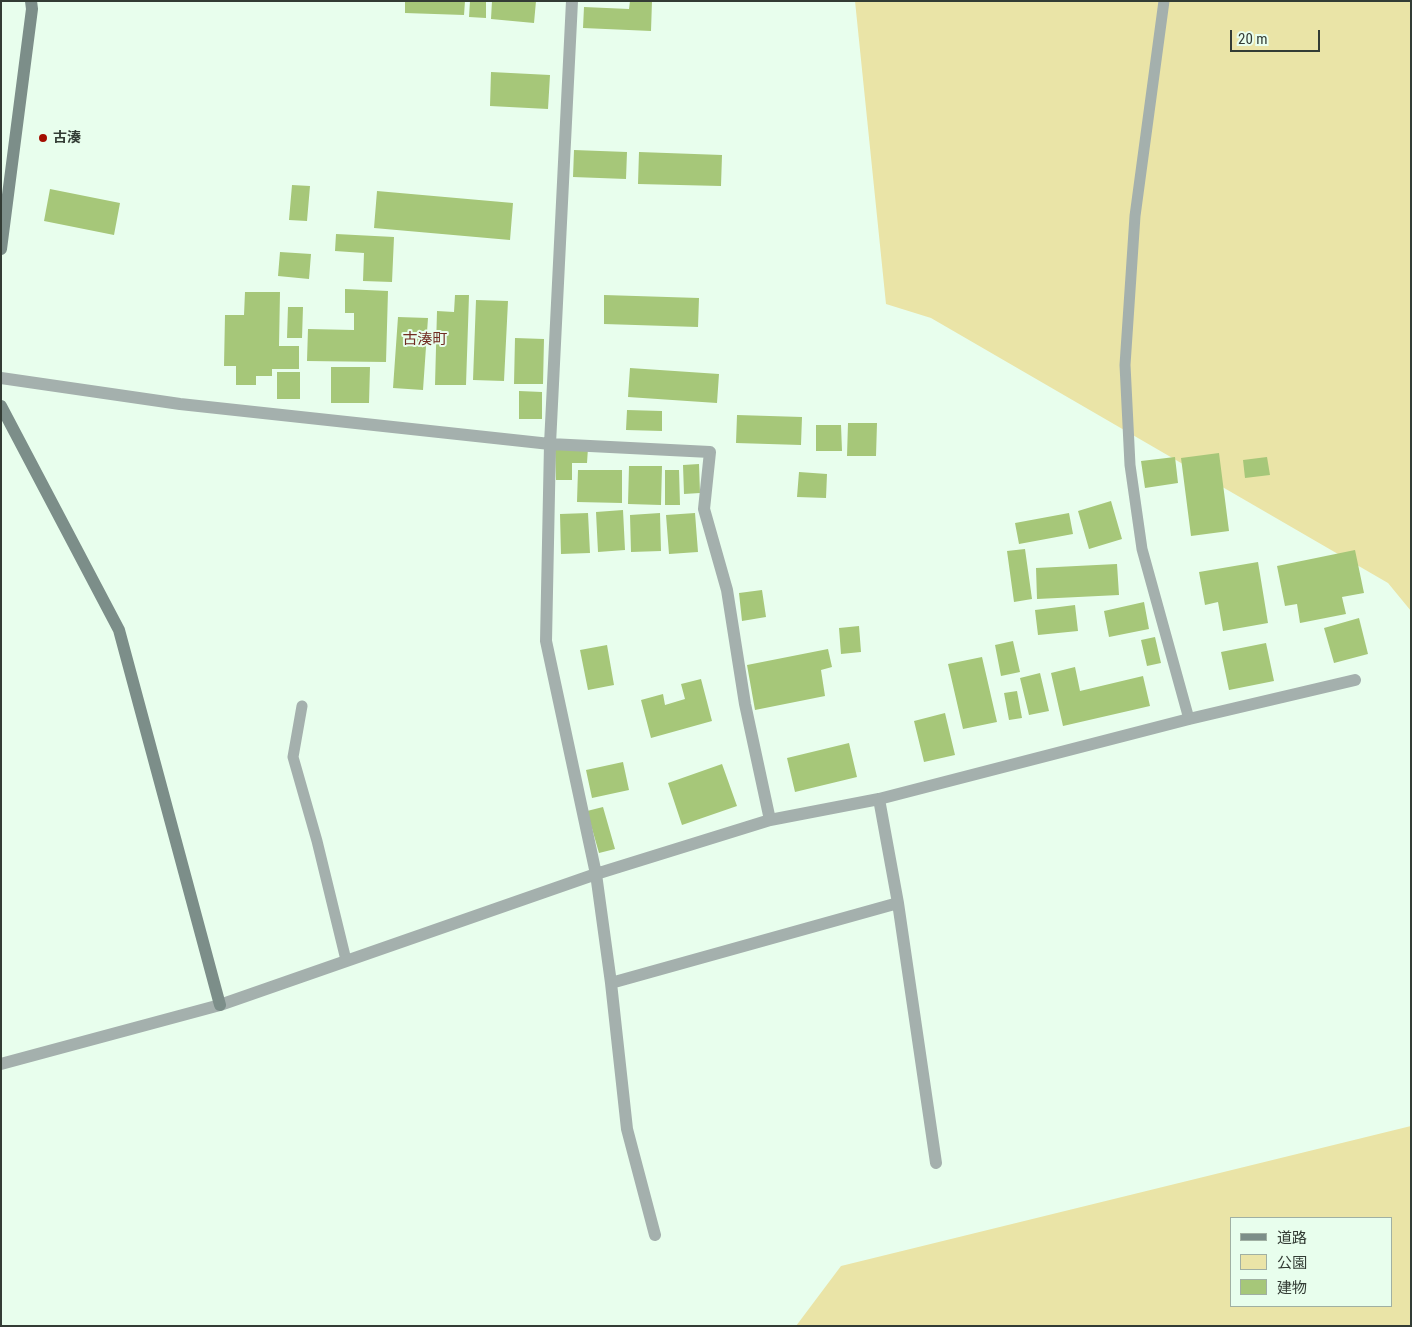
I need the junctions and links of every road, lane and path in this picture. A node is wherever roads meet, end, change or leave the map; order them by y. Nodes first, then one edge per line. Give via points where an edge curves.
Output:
1 (31, 1) edge
2 (572, 1) edge
3 (1164, 1) edge
4 (1, 249) edge
5 (1, 378) edge
6 (1, 406) edge
7 (550, 444) junction
8 (1355, 680) dead end
9 (302, 706) dead end
10 (1189, 720) junction
11 (879, 799) junction
12 (770, 820) junction
13 (596, 874) junction
14 (898, 903) junction
15 (346, 960) junction
16 (611, 983) junction
17 (220, 1005) junction
18 (1, 1064) edge
19 (936, 1163) dead end
20 (655, 1235) dead end

1 - 4 street
2 - 7 street
3 - 10 lane via 1135,216 1125,366 1130,465 1142,549
5 - 7 street via 180,404
6 - 17 street via 119,630
7 - 12 street via 710,452 704,509 727,590 745,704
7 - 13 street via 546,641
8 - 10 street
9 - 15 lane via 294,757
10 - 11 street
11 - 12 street
11 - 14 street
12 - 13 street
13 - 15 street
13 - 16 street
14 - 16 street
14 - 19 street
15 - 17 street
16 - 20 street via 628,1129
17 - 18 street

